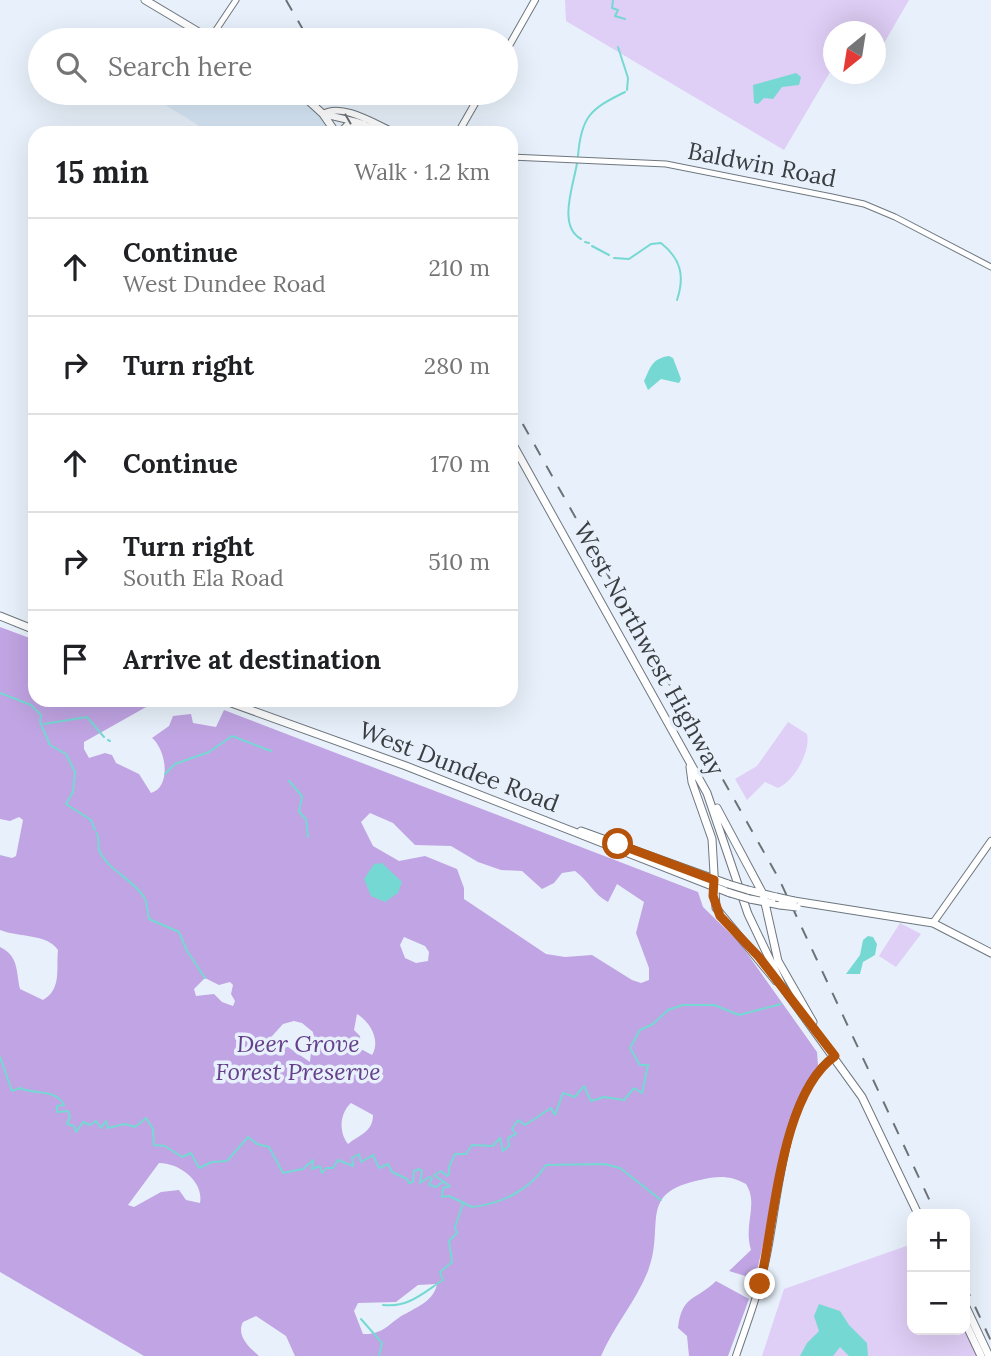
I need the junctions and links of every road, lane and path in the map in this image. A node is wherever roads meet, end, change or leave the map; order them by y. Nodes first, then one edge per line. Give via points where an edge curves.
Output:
1 (145, 0) edge
2 (236, 0) edge
3 (535, 0) edge
4 (191, 28) edge
5 (218, 28) edge
6 (518, 30) edge
7 (313, 105) edge
8 (474, 105) edge
9 (323, 114) junction
10 (363, 124) junction
11 (331, 126) edge
12 (347, 126) edge
13 (368, 126) edge
14 (380, 126) edge
15 (462, 126) edge
16 (518, 157) edge
17 (991, 267) edge
18 (518, 454) edge
19 (0, 617) edge
20 (28, 627) edge
21 (242, 707) edge
22 (689, 759) junction
23 (707, 793) junction
24 (563, 827) junction
25 (991, 841) edge
26 (714, 859) junction
27 (700, 874) junction
28 (714, 884) junction
29 (749, 894) junction
30 (763, 898) junction
31 (778, 901) junction
32 (933, 923) junction
33 (767, 924) junction
34 (991, 953) edge
35 (783, 989) junction
36 (825, 1044) junction
37 (835, 1056) junction
38 (916, 1209) edge
39 (970, 1316) edge
40 (970, 1333) edge
41 (736, 1356) edge
42 (981, 1356) edge
43 (989, 1356) edge

1 - 4 main road
2 - 5 street
3 - 6 main road
7 - 9 main road
8 - 15 main road
9 - 10 main road
9 - 11 main road
9 - 14 main road via 329,110 349,113
10 - 12 main road
10 - 13 main road
16 - 17 street, Baldwin Road via 666,164 864,204
18 - 22 main road, West Northwest Highway
19 - 20 main road
21 - 24 main road, West Dundee Road
22 - 23 main road, West Northwest Highway
22 - 26 main road
23 - 30 main road
23 - 35 main road, West Northwest Highway via 757,936
24 - 27 main road, West Dundee Road
24 - 28 main road, West Dundee Road
25 - 32 main road
26 - 27 main road via 708,871
26 - 28 main road
27 - 28 main road, West Dundee Road
28 - 29 main road, West Dundee Road, bridge via 728,884
28 - 29 main road, West Dundee Road, bridge via 730,893
28 - 35 main road via 720,916
29 - 30 main road, West Dundee Road
30 - 31 main road, West Dundee Road
30 - 33 main road
31 - 32 main road, West Dundee Road, bridge
31 - 33 main road
32 - 34 main road, West Dundee Road
33 - 36 main road via 782,970
35 - 36 main road
36 - 37 main road
37 - 38 main road via 862,1097
37 - 41 main road via 824,1064 807,1092 786,1147 766,1261
39 - 43 main road
40 - 42 main road

